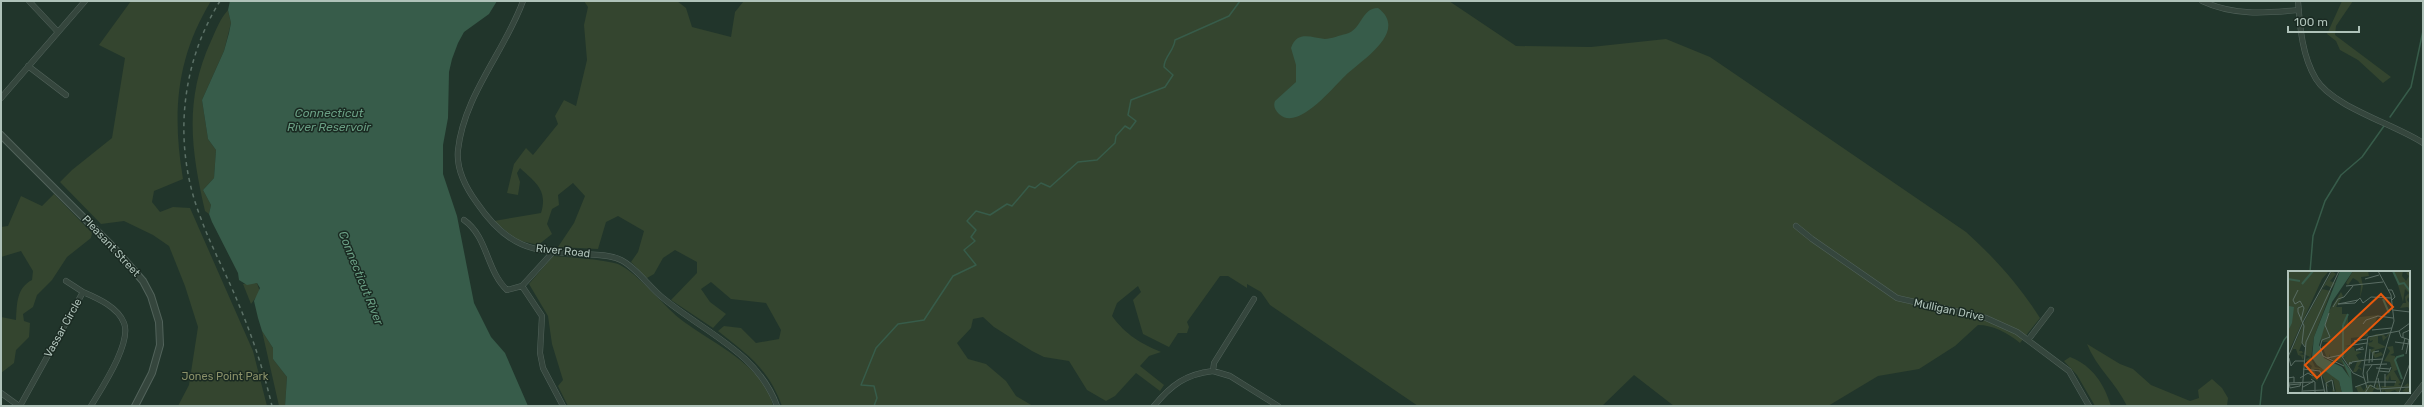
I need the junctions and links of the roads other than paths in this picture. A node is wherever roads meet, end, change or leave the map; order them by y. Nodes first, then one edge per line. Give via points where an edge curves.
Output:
1 (29, 1) edge
2 (85, 1) edge
3 (523, 1) edge
4 (2202, 1) edge
5 (2298, 1) edge
6 (2299, 10) junction
7 (58, 32) junction
8 (28, 66) junction
9 (66, 95) dead end
10 (1, 98) edge
11 (1, 135) edge
12 (2423, 143) edge
13 (464, 220) dead end
14 (1796, 226) dead end
15 (553, 252) junction
16 (66, 281) dead end
17 (522, 286) junction
18 (83, 292) junction
19 (1254, 299) dead end
20 (2051, 310) dead end
21 (2028, 340) junction
22 (1213, 370) junction
23 (2423, 385) edge
24 (1, 393) edge
25 (19, 406) edge
26 (91, 406) edge
27 (135, 406) edge
28 (563, 406) edge
29 (778, 406) edge
30 (1154, 406) edge
31 (1278, 406) edge
32 (2089, 406) edge
33 (2408, 406) edge

1 - 7 street
2 - 7 street
3 - 15 street, River Road via 512,28 483,79 470,109 458,150 459,166 475,201 489,221 503,234 519,245
4 - 6 street via 2238,12
5 - 6 street
6 - 12 street via 2307,60 2314,77 2322,86 2349,106
7 - 8 street
8 - 9 street
8 - 10 street
11 - 27 street, Pleasant Street via 114,248 143,282 151,296 159,322 160,345 152,374
13 - 17 street via 477,230 502,286 507,290
14 - 21 street, Mulligan Drive via 1897,298 1990,319
15 - 17 street
15 - 29 street, River Road via 599,254 620,259 675,308 750,361 769,386
16 - 18 street
17 - 28 street via 542,316 540,353 543,368
18 - 25 street, Vassar Circle
18 - 26 street, Vassar Circle via 101,300 112,309 126,329 122,348
19 - 22 street via 1214,363
20 - 21 street
21 - 32 street, Mulligan Drive via 2069,371
22 - 30 street via 1186,376 1170,387
22 - 31 street via 1230,376
23 - 33 street
24 - 25 street

